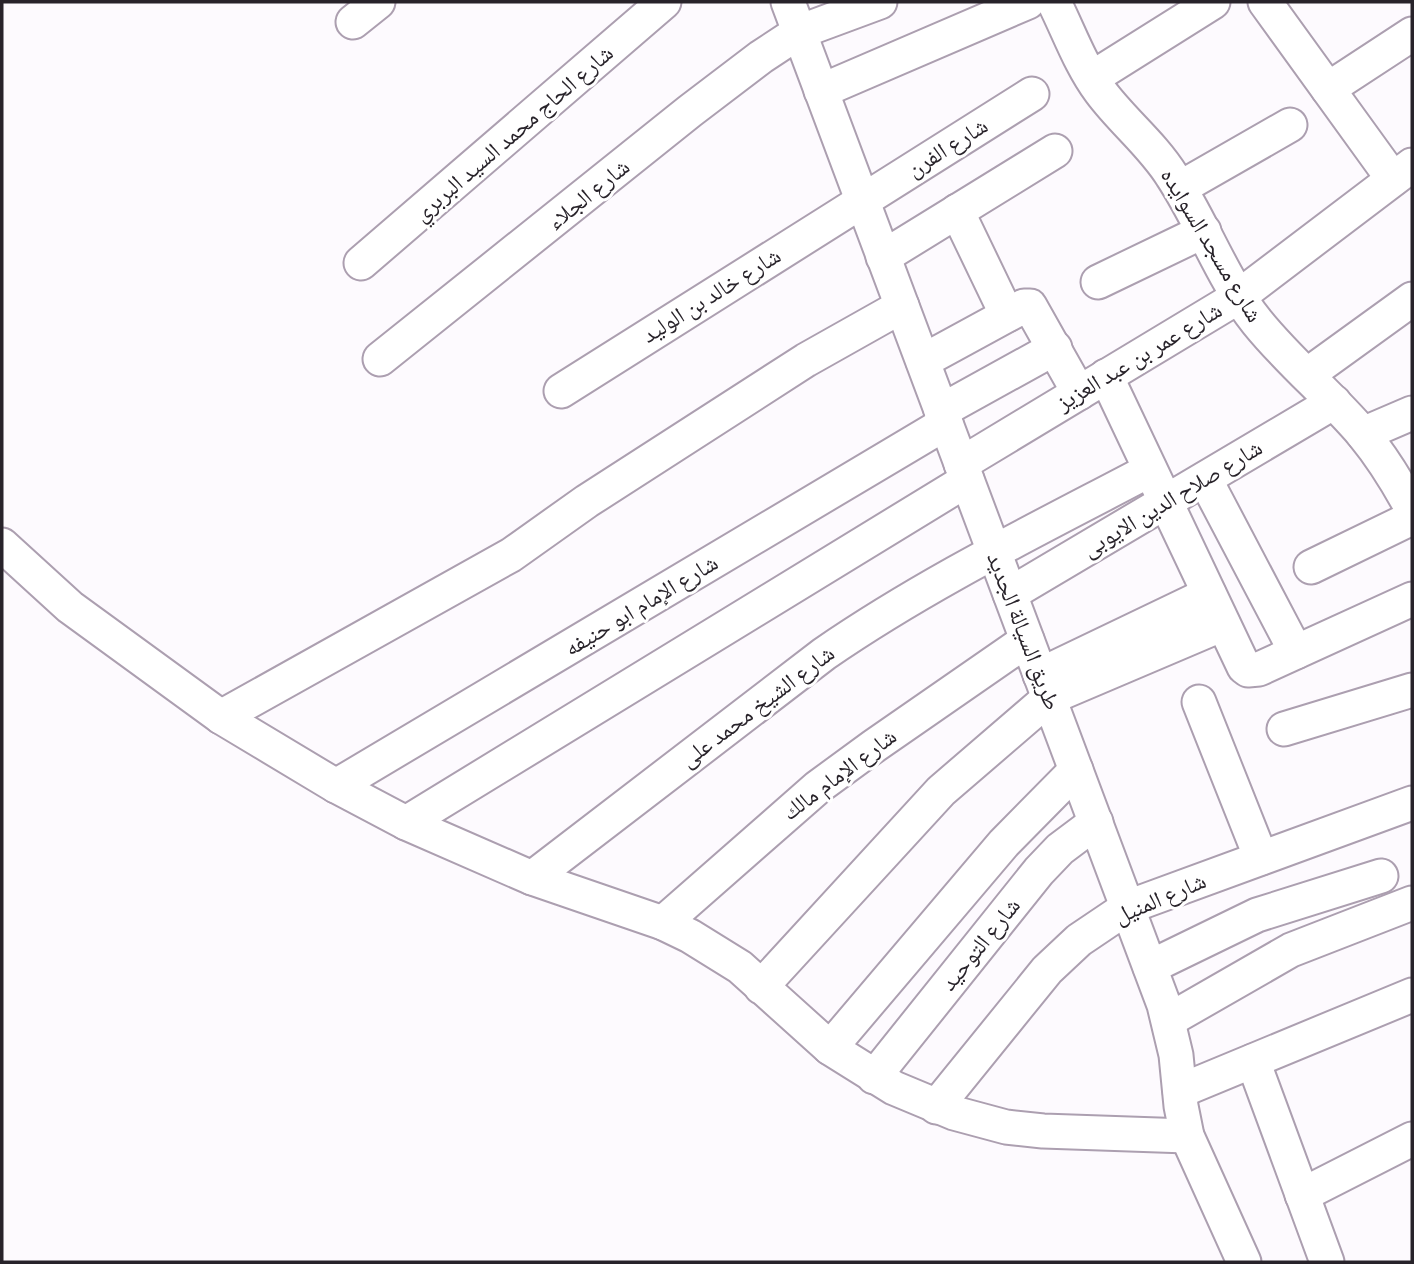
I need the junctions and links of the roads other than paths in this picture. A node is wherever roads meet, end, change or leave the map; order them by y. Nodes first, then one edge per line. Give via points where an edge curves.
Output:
1 (664, 2) edge
2 (880, 2) edge
3 (1028, 2) edge
4 (1055, 2) edge
5 (1213, 2) edge
6 (1265, 2) edge
7 (793, 17) edge
8 (1412, 34) edge
9 (1092, 78) junction
10 (1328, 89) junction
11 (821, 91) junction
12 (1032, 94) dead end
13 (1290, 125) dead end
14 (1055, 151) dead end
15 (1403, 172) edge
16 (1180, 188) junction
17 (862, 199) junction
18 (957, 211) junction
19 (1204, 231) junction
20 (883, 257) junction
21 (361, 263) dead end
22 (1098, 282) dead end
23 (1238, 297) junction
24 (1412, 299) edge
25 (902, 306) junction
26 (1007, 315) junction
27 (1055, 348) junction
28 (380, 359) dead end
29 (923, 361) junction
30 (1307, 376) junction
31 (1093, 384) junction
32 (561, 391) dead end
33 (1334, 402) junction
34 (1412, 414) edge
35 (944, 417) junction
36 (1363, 434) junction
37 (1150, 470) junction
38 (964, 472) junction
39 (1205, 478) junction
40 (1165, 502) junction
41 (1412, 509) edge
42 (1412, 519) edge
43 (2, 545) edge
44 (994, 552) junction
45 (1311, 567) dead end
46 (1010, 594) junction
47 (1209, 594) junction
48 (1412, 599) edge
49 (1223, 624) junction
50 (1027, 640) junction
51 (1296, 652) junction
52 (1045, 686) junction
53 (1412, 690) edge
54 (1199, 702) dead end
55 (221, 717) junction
56 (1284, 729) dead end
57 (1076, 770) junction
58 (336, 786) junction
59 (1412, 803) edge
60 (1096, 822) junction
61 (406, 823) junction
62 (1261, 858) junction
63 (1381, 876) dead end
64 (532, 878) junction
65 (1412, 903) edge
66 (1128, 907) junction
67 (663, 923) junction
68 (1150, 967) junction
69 (761, 987) junction
70 (1412, 995) edge
71 (1168, 1020) junction
72 (830, 1048) junction
73 (1254, 1061) junction
74 (874, 1077) junction
75 (1180, 1091) junction
76 (936, 1107) junction
77 (1187, 1136) junction
78 (1412, 1139) edge
79 (1302, 1195) junction
80 (1244, 1262) edge
81 (1327, 1262) edge

1 - 21 street, شارع الحاج محمد السيد البربري
2 - 7 street, شارع الجلاء
3 - 11 street
4 - 9 street, شارع مسجد السوايده
5 - 9 street
6 - 10 street
7 - 11 street, طريق السيالة الجديد
7 - 28 street, شارع الجلاء via 708,97
8 - 10 street
9 - 16 street, شارع مسجد السوايده
10 - 15 street
11 - 17 street, طريق السيالة الجديد
12 - 17 street, شارع الفرن
13 - 16 street
14 - 18 street
15 - 23 street, شارع عمر بن عبد العزيز
16 - 19 street, شارع مسجد السوايده
17 - 20 street, طريق السيالة الجديد
17 - 32 street, شارع خالد بن الوليد
18 - 20 street
18 - 26 street
19 - 22 street
19 - 23 street, شارع مسجد السوايده
20 - 25 street, طريق السيالة الجديد
23 - 30 street, شارع مسجد السوايده
23 - 31 street, شارع عمر بن عبد العزيز
24 - 30 street
25 - 29 street, طريق السيالة الجديد
25 - 55 street via 806,360 511,555
26 - 27 street via 1031,306
26 - 29 street
27 - 31 street
27 - 35 street, شارع الإمام ابو حنيفه
29 - 35 street, طريق السيالة الجديد
30 - 33 street, شارع مسجد السوايده
31 - 37 street
31 - 38 street, شارع عمر بن عبد العزيز
33 - 36 street, شارع مسجد السوايده
33 - 39 street, شارع صلاح الدين الايوبى
34 - 36 street
35 - 38 street, طريق السيالة الجديد
35 - 58 street, شارع الإمام ابو حنيفه
36 - 41 street, شارع مسجد السوايده
37 - 40 street
37 - 44 street, شارع الشيخ محمد على
38 - 44 street, طريق السيالة الجديد
38 - 61 street, شارع عمر بن عبد العزيز
39 - 40 street, شارع صلاح الدين الايوبى
39 - 51 street
40 - 46 street, شارع صلاح الدين الايوبى
40 - 47 street
42 - 45 street
43 - 55 street via 70,607
44 - 46 street, طريق السيالة الجديد
44 - 64 street, شارع الشيخ محمد على via 907,600 824,654
46 - 50 street, طريق السيالة الجديد
47 - 49 street
47 - 52 street
48 - 51 street
49 - 51 street via 1248,670
49 - 52 street
50 - 52 street, طريق السيالة الجديد
50 - 67 street, شارع الإمام مالك via 818,787
52 - 57 street, طريق السيالة الجديد
52 - 69 street via 941,791
53 - 56 street
54 - 62 street
55 - 58 street
57 - 60 street, طريق السيالة الجديد
57 - 72 street via 1004,843
58 - 61 street
59 - 62 street, شارع المنيل
60 - 66 street, طريق السيالة الجديد
60 - 74 street, شارع التوحيد via 1039,871
61 - 64 street
62 - 66 street, شارع المنيل
63 - 68 street via 1257,915
64 - 67 street
65 - 71 street via 1291,950
66 - 68 street, طريق السيالة الجديد
66 - 76 street, شارع المنيل via 1079,940 1047,970
67 - 69 street via 715,950
68 - 71 street, طريق السيالة الجديد
69 - 72 street
70 - 73 street
71 - 75 street, طريق السيالة الجديد
72 - 74 street
73 - 75 street
73 - 79 street
74 - 76 street
75 - 77 street, طريق السيالة الجديد
76 - 77 street via 1024,1130
77 - 80 street, طريق السيالة الجديد
78 - 79 street
79 - 81 street

